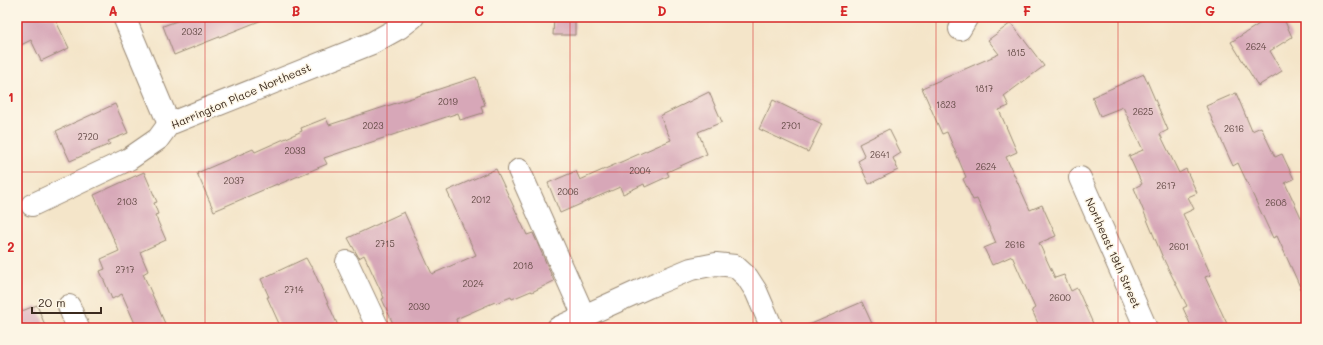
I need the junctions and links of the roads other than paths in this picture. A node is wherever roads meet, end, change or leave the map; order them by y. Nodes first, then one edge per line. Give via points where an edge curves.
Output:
1 (124, 17) edge
2 (413, 17) edge
3 (169, 124) junction
4 (519, 170) dead end
5 (1080, 178) dead end
6 (32, 204) dead end
7 (347, 262) dead end
8 (69, 306) dead end
9 (584, 316) junction
10 (78, 328) edge
11 (378, 328) edge
12 (558, 328) edge
13 (772, 328) edge
14 (1146, 328) edge

1 - 3 street
2 - 3 street, Harrington Place Northeast via 372,43
3 - 6 street, Harrington Place Northeast via 158,139 129,160
4 - 9 street
5 - 14 street, Northeast 19th Street
7 - 11 street
8 - 10 street
9 - 12 street
9 - 13 street via 691,269 716,264 735,266 747,277

